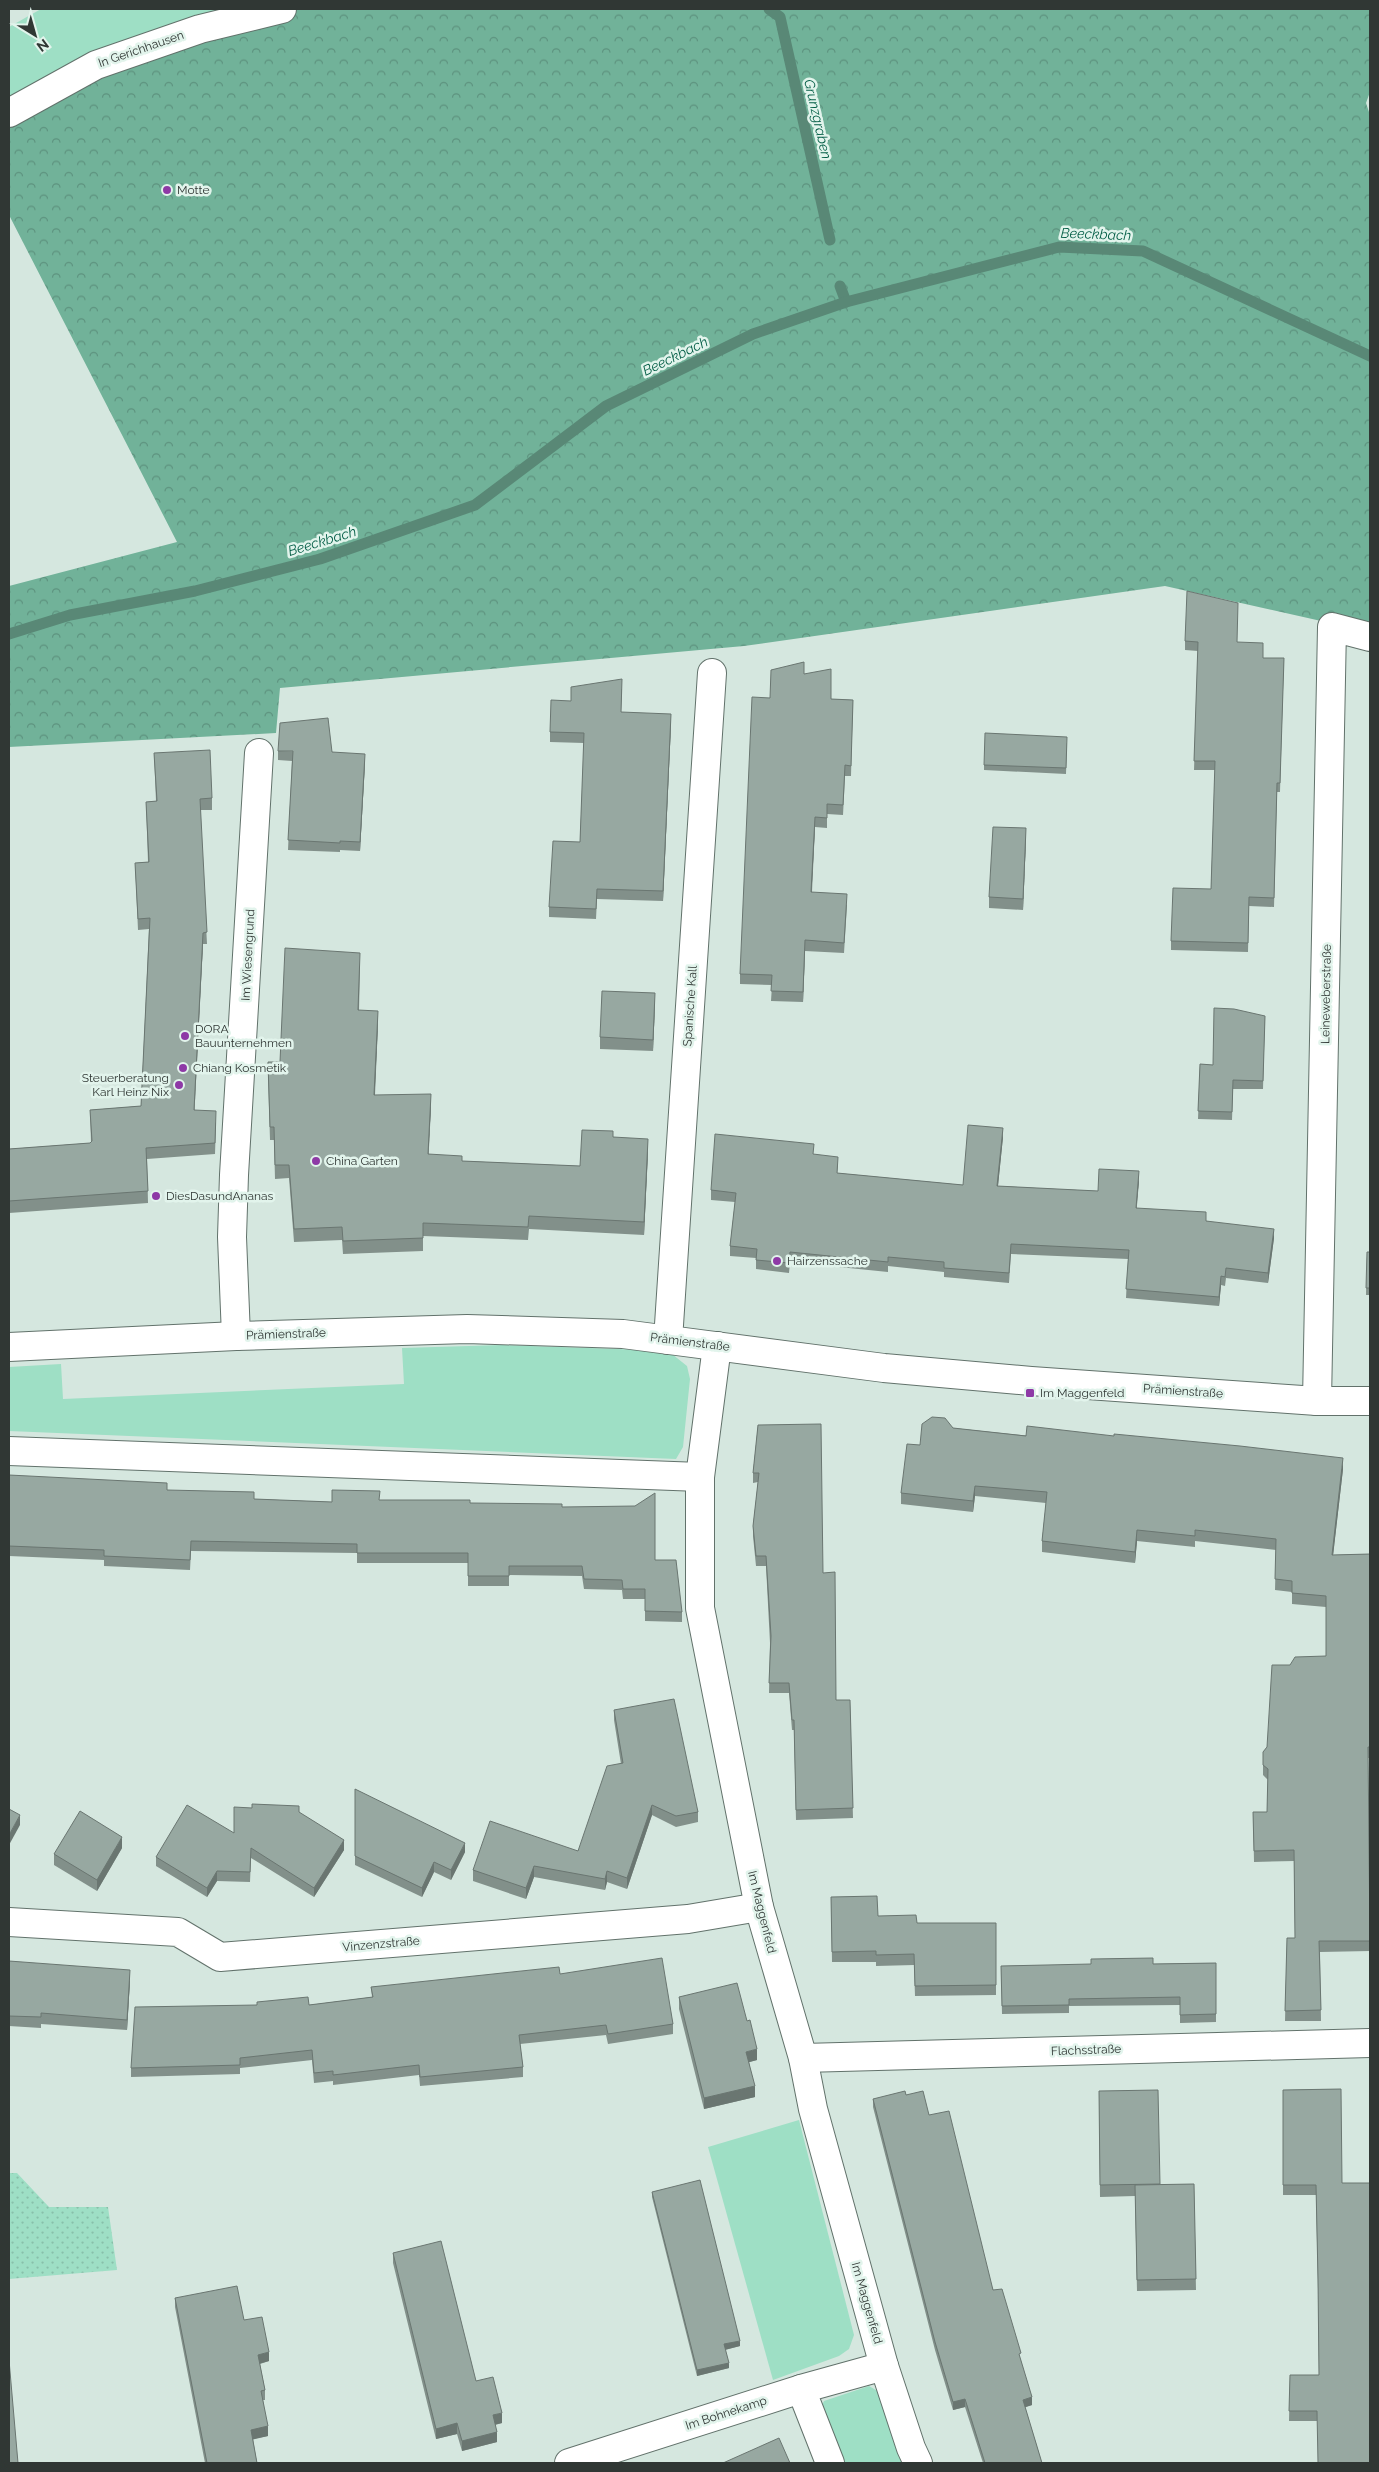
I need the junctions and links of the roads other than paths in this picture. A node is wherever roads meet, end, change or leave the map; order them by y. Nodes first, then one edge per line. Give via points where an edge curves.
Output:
1 (282, 9) edge
2 (9, 113) edge
3 (1370, 637) edge
4 (712, 673) dead end
5 (259, 753) dead end
6 (236, 1336) junction
7 (668, 1340) junction
8 (717, 1346) junction
9 (9, 1347) edge
10 (1317, 1401) junction
11 (1370, 1401) edge
12 (9, 1451) edge
13 (700, 1477) junction
14 (759, 1907) junction
15 (9, 1922) edge
16 (1370, 2043) edge
17 (803, 2058) junction
18 (884, 2366) junction
19 (801, 2389) junction
20 (569, 2463) edge
21 (830, 2463) edge
22 (918, 2463) edge

1 - 2 street, In Gerichhausen via 200,29 96,65
3 - 10 street, Leineweberstraße via 1332,627
4 - 7 street, Spanische Kall
5 - 6 street, Im Wiesengrund via 234,1175 232,1237
6 - 7 street, Prämienstraße via 467,1328 623,1334
6 - 9 street, Prämienstraße
7 - 8 street, Prämienstraße
8 - 10 street, Prämienstraße via 884,1368
8 - 13 street, Im Maggenfeld
10 - 11 street, Prämienstraße
12 - 13 street
13 - 14 street, Im Maggenfeld via 700,1608
14 - 15 street, Vinzenzstraße via 688,1919 220,1958 178,1932
14 - 17 street, Im Maggenfeld
16 - 17 street, Flachsstraße
17 - 18 street, Im Maggenfeld via 813,2108
18 - 19 street, Im Bohnekamp
18 - 22 street, Im Maggenfeld
19 - 20 street, Im Bohnekamp
19 - 21 street

